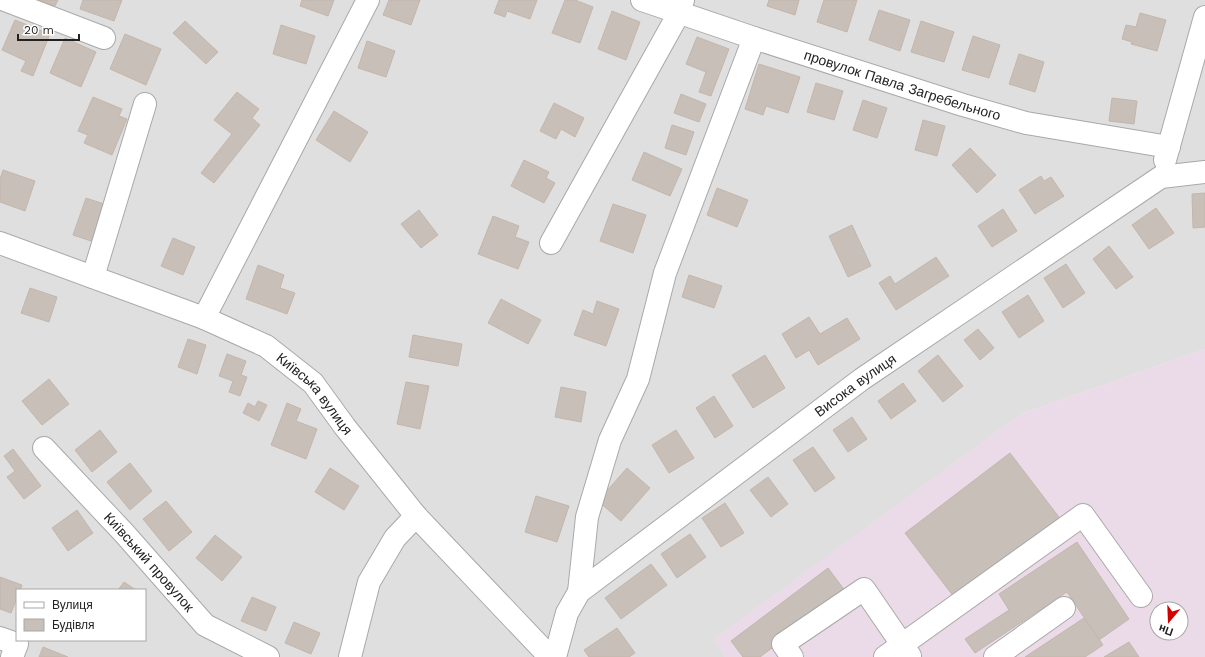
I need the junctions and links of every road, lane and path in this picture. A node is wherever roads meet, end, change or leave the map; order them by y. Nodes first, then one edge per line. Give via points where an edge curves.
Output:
1 (5, 0) edge
2 (368, 0) edge
3 (642, 0) edge
4 (681, 6) edge
5 (1205, 17) edge
6 (104, 38) dead end
7 (754, 38) junction
8 (145, 104) dead end
9 (1169, 147) junction
10 (1205, 172) edge
11 (1161, 177) junction
12 (0, 243) edge
13 (551, 243) dead end
14 (93, 277) junction
15 (204, 318) junction
16 (44, 448) dead end
17 (416, 516) junction
18 (580, 592) junction
19 (1141, 596) dead end
20 (1064, 608) dead end
21 (0, 638) edge
22 (907, 651) edge
23 (12, 657) edge
24 (268, 657) edge
25 (350, 657) edge
26 (550, 657) edge
27 (555, 657) edge
28 (792, 657) edge
29 (885, 657) edge
30 (995, 657) edge

1 - 6 street
2 - 15 street
3 - 4 street, провулок Павла Загребельного
4 - 7 street, провулок Павла Загребельного
4 - 13 street
5 - 9 street
7 - 9 street, провулок Павла Загребельного via 1026,123
7 - 18 street via 665,273 638,379 610,440 587,517
8 - 14 street
9 - 11 street
10 - 11 street, Висока вулиця
11 - 18 street, Висока вулиця via 862,379
12 - 14 street, Київська вулиця
14 - 15 street, Київська вулиця
15 - 17 street, Київська вулиця via 266,346 313,383
16 - 24 street, Київський провулок via 205,625
17 - 25 street via 395,538 369,582
17 - 26 street, Київська вулиця
18 - 27 street, Висока вулиця via 567,613
19 - 22 street via 1083,515
20 - 30 street
21 - 23 street via 17,644
22 - 28 street via 864,590 783,644
22 - 29 street

